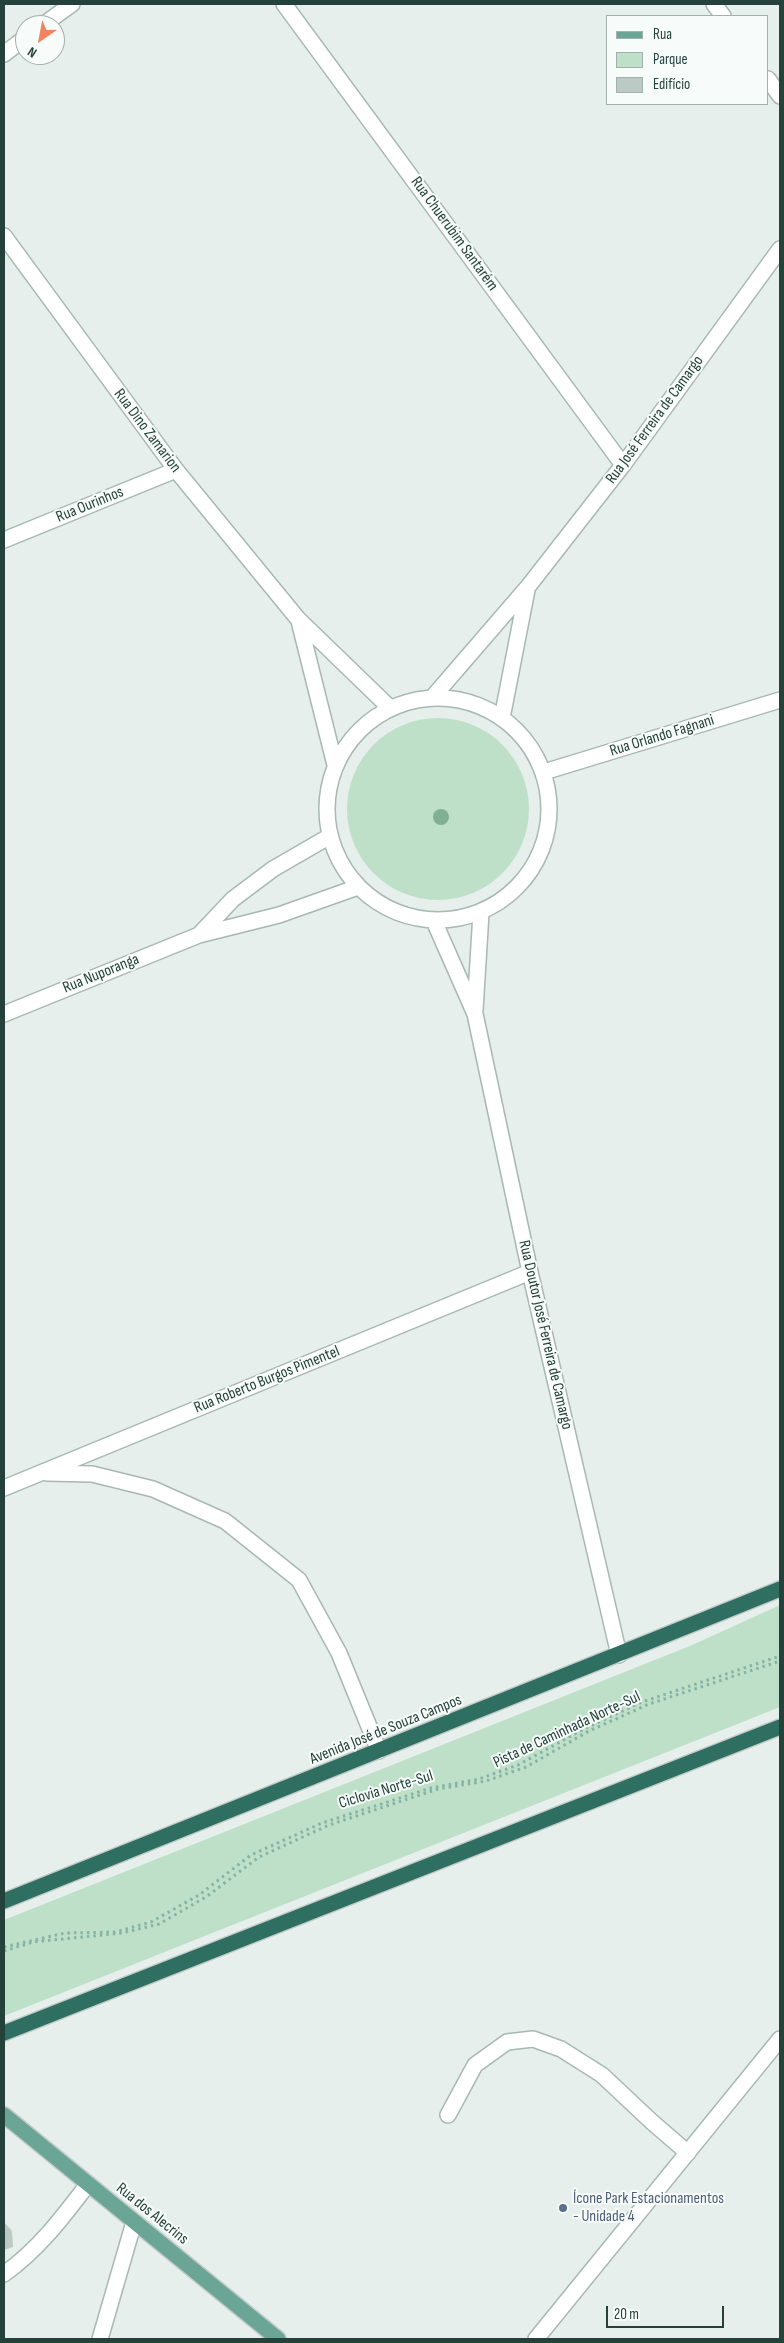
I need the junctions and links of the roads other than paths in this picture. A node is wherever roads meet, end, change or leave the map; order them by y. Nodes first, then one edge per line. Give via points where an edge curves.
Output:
1 (72, 4) edge
2 (284, 4) edge
3 (714, 4) edge
4 (57, 15) edge
5 (722, 15) edge
6 (15, 46) edge
7 (4, 54) edge
8 (769, 80) edge
9 (780, 96) edge
10 (4, 236) edge
11 (780, 249) edge
12 (623, 464) junction
13 (176, 470) junction
14 (4, 540) edge
15 (527, 588) junction
16 (298, 619) junction
17 (432, 698) junction
18 (780, 700) edge
19 (390, 708) junction
20 (502, 718) junction
21 (335, 765) junction
22 (544, 772) junction
23 (330, 836) junction
24 (358, 887) junction
25 (481, 913) junction
26 (434, 921) junction
27 (199, 935) junction
28 (4, 1014) edge
29 (475, 1014) junction
30 (530, 1272) junction
31 (40, 1472) junction
32 (4, 1488) edge
33 (780, 1589) edge
34 (619, 1655) junction
35 (780, 1727) edge
36 (379, 1751) junction
37 (4, 1901) edge
38 (4, 2033) edge
39 (780, 2039) edge
40 (4, 2115) edge
41 (448, 2115) dead end
42 (688, 2153) junction
43 (88, 2184) junction
44 (134, 2222) junction
45 (4, 2274) edge
46 (100, 2339) edge
47 (278, 2339) edge
48 (536, 2339) edge

1 - 4 street
2 - 12 street, Rua Chuerubim Santarém
3 - 5 street
6 - 7 street
8 - 9 street
10 - 13 street, Rua Dino Zamarion
11 - 12 street, Rua José Ferreira de Camargo
12 - 15 street, Rua José Ferreira de Camargo
13 - 14 street, Rua Ourinhos
13 - 16 street, Rua Dino Zamarion
15 - 17 street, Rua José Ferreira de Camargo
15 - 20 street, Rua José Ferreira de Camargo
16 - 19 street, Rua Dino Zamarion
16 - 21 street, Rua Dino Zamarion
17 - 19 street
17 - 20 street via 457,699 481,706
18 - 22 street, Rua Orlando Fagnani
19 - 21 street via 358,731
20 - 22 street via 527,742
21 - 23 street via 327,800
22 - 25 street via 550,805 546,839 533,870 510,895
23 - 24 street via 341,863
23 - 27 street, Rua Nuporanga via 273,869 233,899
24 - 26 street via 380,904 407,916
24 - 27 street, Rua Nuporanga via 279,915
25 - 26 street
25 - 29 street, Rua Doutor José Ferreira de Camargo
26 - 29 street, Rua Doutor José Ferreira de Camargo
27 - 28 street, Rua Nuporanga
29 - 30 street, Rua Doutor José Ferreira de Camargo
30 - 31 street, Rua Roberto Burgos Pimentel
30 - 34 street, Rua Doutor José Ferreira de Camargo
31 - 32 street, Rua Roberto Burgos Pimentel
31 - 36 street via 92,1474 153,1490 224,1521 299,1580 339,1653
33 - 34 highway, Avenida José de Souza Campos
34 - 36 highway, Avenida José de Souza Campos
35 - 38 highway
36 - 37 highway, Avenida José de Souza Campos
39 - 42 street
40 - 43 main road, Rua dos Alecrins
41 - 42 street via 475,2065 507,2042 533,2039 561,2049 602,2075
42 - 48 street
43 - 44 main road, Rua dos Alecrins
43 - 45 street via 55,2227 23,2261
44 - 46 street
44 - 47 main road, Rua dos Alecrins

